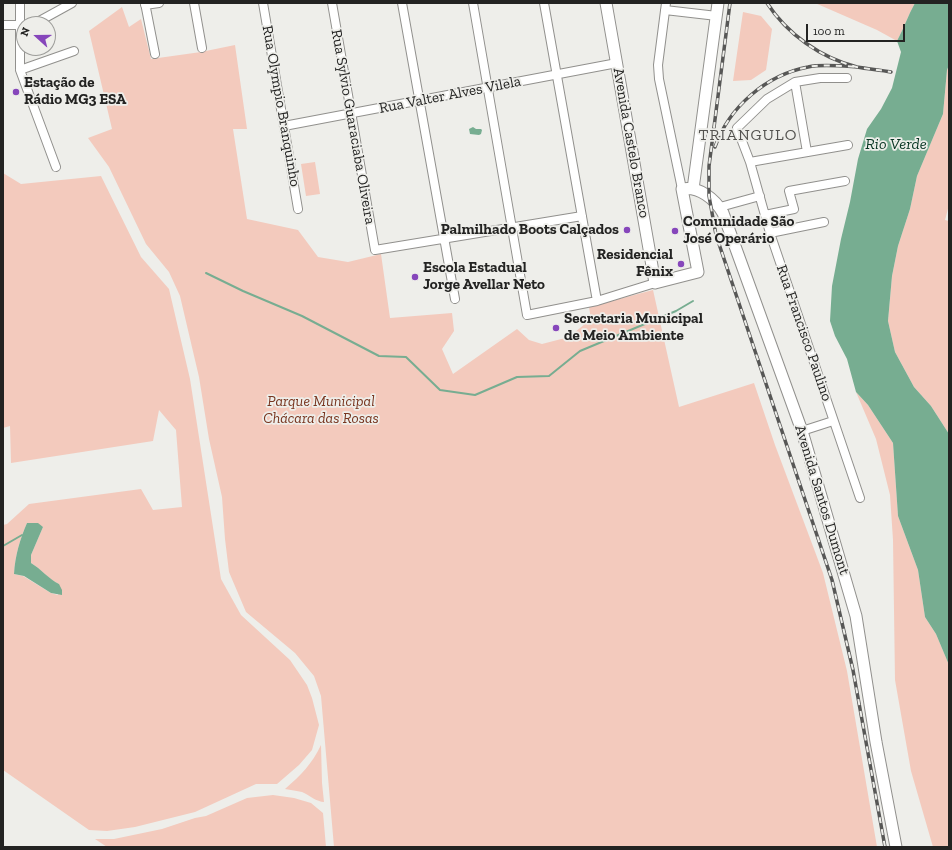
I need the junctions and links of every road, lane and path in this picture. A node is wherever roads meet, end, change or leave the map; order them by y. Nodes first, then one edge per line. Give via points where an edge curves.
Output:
1 (20, 3) edge
2 (72, 3) edge
3 (159, 3) edge
4 (194, 3) edge
5 (263, 3) edge
6 (332, 3) edge
7 (402, 3) edge
8 (473, 3) edge
9 (544, 3) edge
10 (606, 3) edge
11 (718, 3) edge
12 (145, 4) edge
13 (666, 6) edge
14 (21, 16) edge
15 (48, 16) edge
16 (717, 16) junction
17 (3, 25) edge
18 (16, 25) edge
19 (202, 48) dead end
20 (74, 51) dead end
21 (155, 54) dead end
22 (21, 56) edge
23 (617, 64) junction
24 (20, 70) junction
25 (557, 74) junction
26 (847, 78) dead end
27 (795, 82) junction
28 (488, 88) junction
29 (420, 100) junction
30 (351, 113) junction
31 (284, 126) junction
32 (848, 145) dead end
33 (807, 152) junction
34 (750, 162) junction
35 (56, 167) dead end
36 (845, 181) dead end
37 (687, 189) junction
38 (760, 196) junction
39 (720, 207) junction
40 (298, 209) dead end
41 (766, 215) junction
42 (582, 216) junction
43 (824, 222) dead end
44 (512, 228) junction
45 (770, 234) junction
46 (445, 239) junction
47 (655, 283) junction
48 (454, 299) dead end
49 (597, 301) junction
50 (833, 421) junction
51 (802, 431) junction
52 (860, 498) dead end
53 (896, 847) edge

1 - 14 street
2 - 15 street
3 - 12 street
4 - 19 street
5 - 31 street, Rua Olympio Branquinho
6 - 30 street, Rua Sylvio Guaraciaba Oliveira
7 - 29 street
8 - 28 street
9 - 25 street
10 - 23 street, Avenida Castelo Branco
11 - 16 street
12 - 21 street
13 - 16 street
13 - 37 street via 658,65 659,79
16 - 37 street
17 - 18 street
20 - 24 street
22 - 24 street
23 - 25 street, Rua Valter Alves Vilela
23 - 47 street, Avenida Castelo Branco
24 - 35 street
25 - 28 street, Rua Valter Alves Vilela
25 - 42 street
26 - 27 street, Rua Francisco Paulino via 820,78
27 - 33 street
27 - 34 street, Rua Francisco Paulino via 767,99 737,128
28 - 29 street, Rua Valter Alves Vilela
28 - 44 street
29 - 30 street, Rua Valter Alves Vilela
29 - 46 street
30 - 31 street, Rua Valter Alves Vilela
30 - 46 street, Rua Sylvio Guaraciaba Oliveira via 375,250
31 - 40 street, Rua Olympio Branquinho
32 - 33 street
33 - 34 street
34 - 38 street, Rua Francisco Paulino
36 - 41 street via 789,191 794,209
37 - 39 street, Avenida Santos Dumont via 709,196
37 - 47 street via 698,272
38 - 39 street
38 - 41 street, Rua Francisco Paulino
39 - 51 street, Avenida Santos Dumont
41 - 45 street, Rua Francisco Paulino
42 - 44 street
42 - 49 street
43 - 45 street
44 - 46 street
44 - 49 street via 527,315
45 - 50 street, Rua Francisco Paulino
46 - 48 street
47 - 49 street
50 - 51 street
50 - 52 street, Rua Francisco Paulino
51 - 53 street, Avenida Santos Dumont via 856,616

